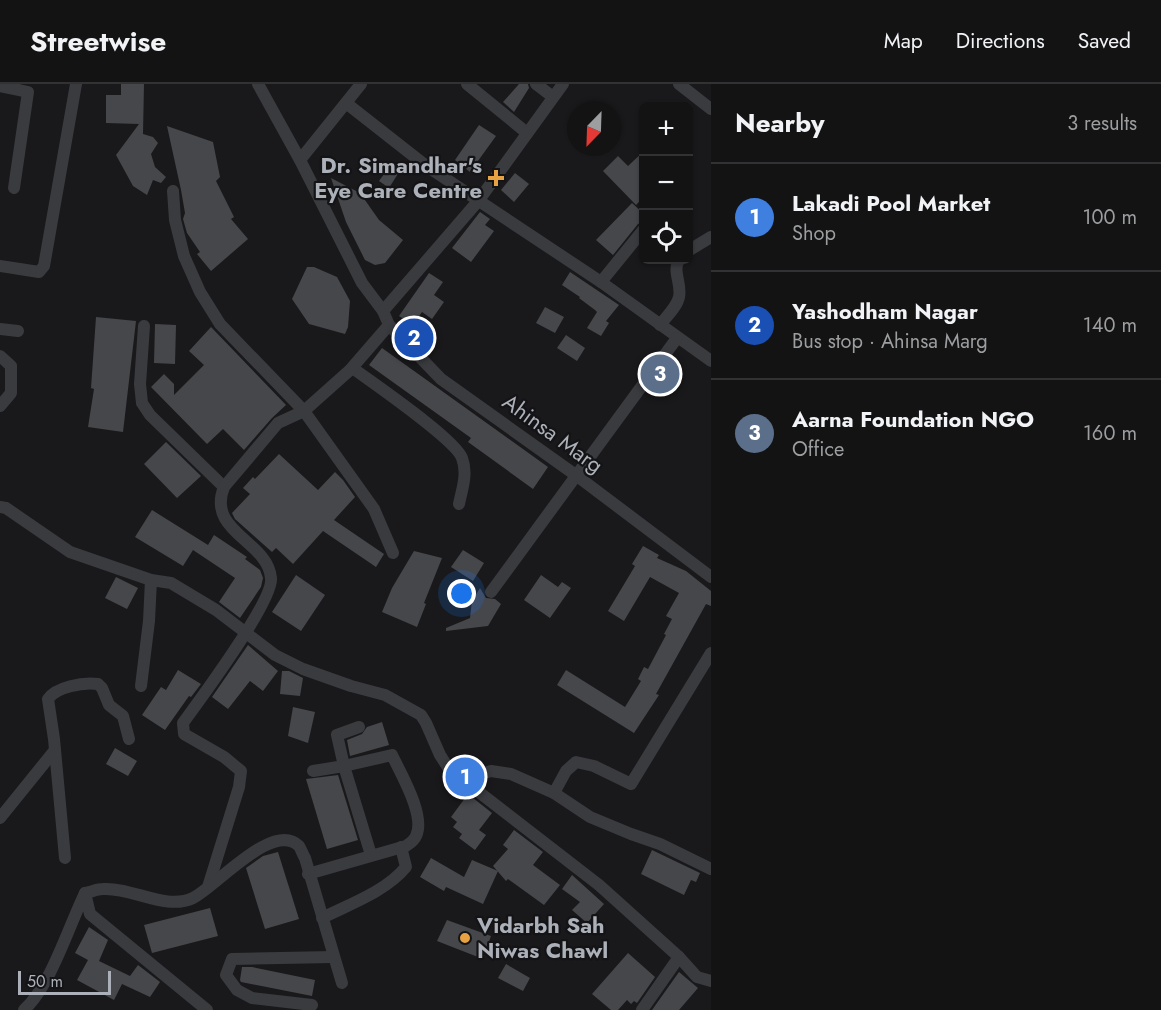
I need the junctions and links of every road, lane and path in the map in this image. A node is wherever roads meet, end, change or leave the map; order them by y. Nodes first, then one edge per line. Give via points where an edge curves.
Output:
1 (76, 84) edge
2 (258, 84) edge
3 (361, 84) edge
4 (467, 84) edge
5 (536, 84) edge
6 (563, 84) edge
7 (679, 84) edge
8 (8, 86) edge
9 (31, 88) edge
10 (553, 97) junction
11 (346, 103) junction
12 (711, 109) edge
13 (527, 133) junction
14 (300, 160) junction
15 (14, 188) dead end
16 (173, 191) dead end
17 (478, 200) junction
18 (639, 235) edge
19 (711, 237) edge
20 (693, 248) edge
21 (677, 264) edge
22 (0, 266) edge
23 (601, 282) junction
24 (383, 311) junction
25 (388, 325) junction
26 (660, 325) junction
27 (144, 326) dead end
28 (0, 329) edge
29 (18, 331) dead end
30 (677, 338) junction
31 (0, 356) edge
32 (711, 361) edge
33 (351, 370) junction
34 (0, 406) edge
35 (304, 411) junction
36 (577, 476) junction
37 (224, 487) junction
38 (459, 504) dead end
39 (0, 507) edge
40 (393, 553) dead end
41 (711, 577) edge
42 (151, 580) junction
43 (491, 591) dead end
44 (246, 632) junction
45 (711, 653) edge
46 (141, 686) dead end
47 (360, 727) dead end
48 (129, 739) dead end
49 (55, 750) junction
50 (344, 766) junction
51 (313, 771) dead end
52 (464, 779) junction
53 (554, 793) junction
54 (0, 818) edge
55 (401, 847) junction
56 (371, 855) junction
57 (64, 858) dead end
58 (711, 869) edge
59 (308, 874) junction
60 (208, 887) junction
61 (85, 893) junction
62 (322, 918) junction
63 (333, 957) junction
64 (679, 957) junction
65 (711, 981) edge
66 (342, 983) dead end
67 (312, 1005) dead end
68 (24, 1010) edge
69 (207, 1010) edge
70 (642, 1010) edge

1 - 22 street via 44,266 39,272
2 - 14 street, Ahinsa Marg
3 - 11 street
4 - 13 street
5 - 10 street
6 - 10 street
7 - 12 street
8 - 9 street
9 - 15 street
10 - 13 street
11 - 14 street
11 - 17 street via 425,165
13 - 17 street
14 - 24 street, Ahinsa Marg via 362,283
16 - 35 street via 184,256 200,292 220,324
17 - 23 street
17 - 24 street
18 - 23 street
19 - 20 street
21 - 26 street via 679,297
23 - 26 street
24 - 25 street, Ahinsa Marg
25 - 33 street
25 - 36 street, Ahinsa Marg via 441,379
26 - 30 street
27 - 37 street via 142,403 150,416
28 - 29 street
30 - 32 street
30 - 36 street
31 - 34 street via 11,366 11,393
33 - 35 street
33 - 38 street via 409,409 462,456 466,473
35 - 37 street via 278,423
35 - 40 street via 374,509
36 - 41 street, Ahinsa Marg
36 - 43 street
37 - 44 street via 220,497 228,524 267,563 272,580
39 - 42 street via 70,552
42 - 44 street via 171,583
42 - 46 street
44 - 52 street via 275,656 385,695 421,715 449,769
44 - 60 street via 183,723 184,734 241,771
45 - 53 street via 631,784 576,762
47 - 50 street via 337,735
48 - 49 street via 123,716 109,705 98,684 89,683 52,693 48,699
49 - 54 street
49 - 57 street
50 - 51 street
50 - 55 street via 392,754 419,820 415,839
50 - 56 street
52 - 53 street via 491,771 511,774
52 - 64 street via 599,885
53 - 58 street via 590,817
55 - 56 street
55 - 62 street via 406,867 401,873 373,893
56 - 59 street
59 - 60 street via 299,846 287,840 256,850
59 - 62 street
60 - 61 street via 182,903 105,889
61 - 68 street via 45,984
61 - 69 street via 90,914
62 - 63 street
63 - 66 street
63 - 67 street via 232,959 226,975 237,990 252,998
64 - 65 street via 697,977
64 - 70 street

